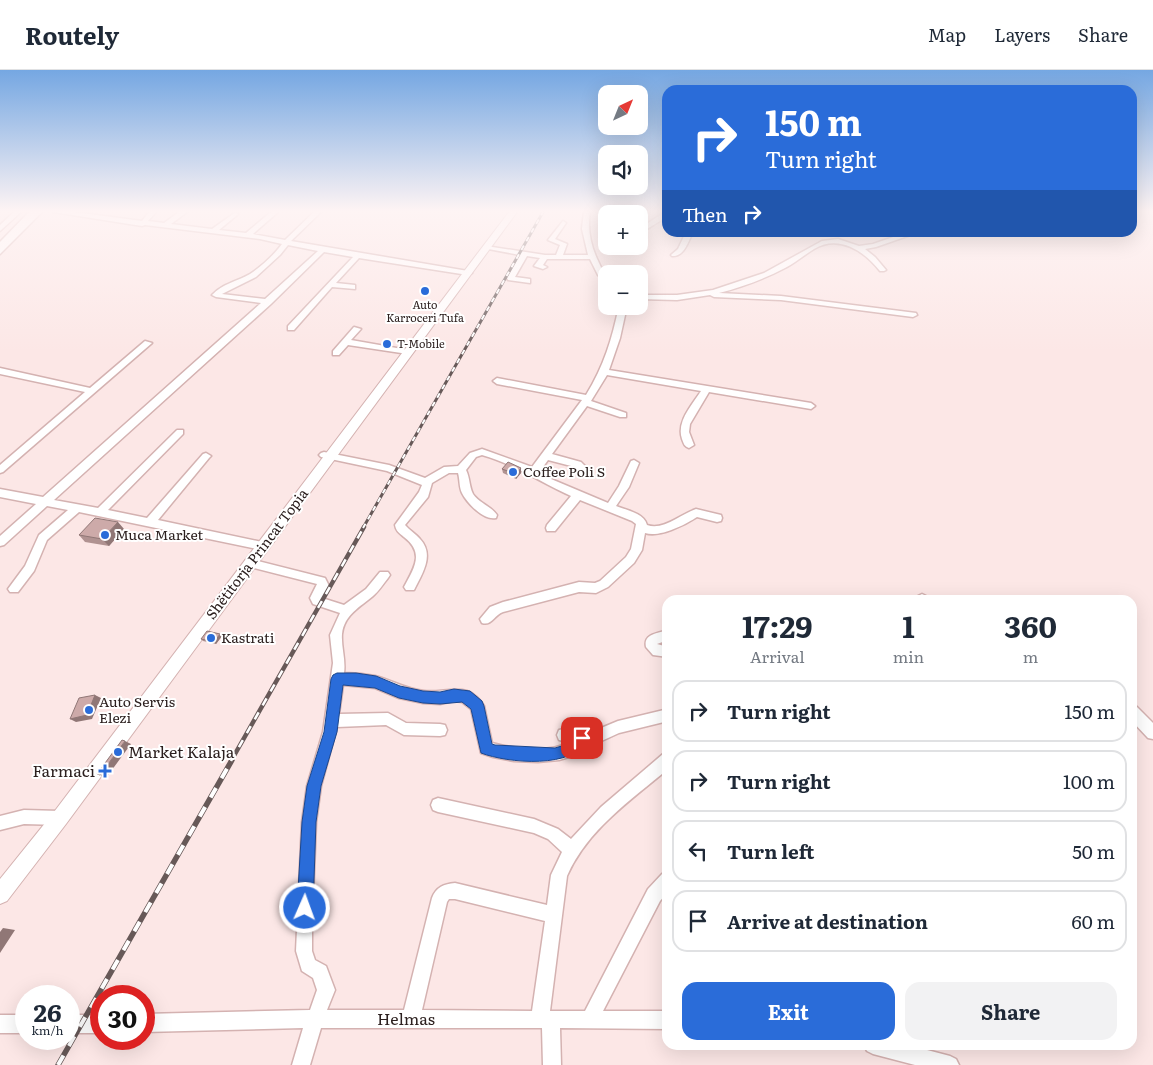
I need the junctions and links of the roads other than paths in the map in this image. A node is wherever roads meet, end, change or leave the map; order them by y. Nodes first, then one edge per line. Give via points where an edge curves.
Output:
1 (270, 258) edge
2 (314, 258) edge
3 (356, 258) edge
4 (375, 258) edge
5 (478, 258) edge
6 (522, 258) edge
7 (544, 258) edge
8 (593, 258) edge
9 (794, 258) edge
10 (871, 258) edge
11 (543, 268) dead end
12 (598, 270) edge
13 (882, 270) dead end
14 (468, 272) junction
15 (527, 281) dead end
16 (330, 285) junction
17 (352, 287) dead end
18 (709, 294) junction
19 (648, 297) edge
20 (268, 302) junction
21 (621, 315) edge
22 (913, 315) dead end
23 (291, 328) dead end
24 (358, 329) dead end
25 (347, 342) junction
26 (148, 343) dead end
27 (408, 352) junction
28 (336, 353) dead end
29 (0, 371) edge
30 (604, 372) junction
31 (497, 381) dead end
32 (706, 390) junction
33 (90, 391) junction
34 (587, 400) junction
35 (811, 406) dead end
36 (624, 415) dead end
37 (180, 432) dead end
38 (689, 445) dead end
39 (327, 455) junction
40 (206, 456) dead end
41 (545, 456) junction
42 (634, 463) dead end
43 (0, 470) edge
44 (461, 470) junction
45 (585, 471) dead end
46 (534, 472) junction
47 (428, 481) junction
48 (0, 493) edge
49 (578, 495) junction
50 (46, 502) junction
51 (76, 508) junction
52 (609, 508) junction
53 (100, 512) junction
54 (492, 515) dead end
55 (717, 518) dead end
56 (150, 522) junction
57 (642, 526) junction
58 (551, 528) dead end
59 (0, 542) edge
60 (262, 546) junction
61 (250, 562) junction
62 (384, 575) dead end
63 (410, 587) dead end
64 (14, 589) dead end
65 (347, 610) junction
66 (486, 619) dead end
67 (662, 637) edge
68 (662, 651) edge
69 (337, 679) junction
70 (662, 716) edge
71 (1137, 716) edge
72 (332, 721) junction
73 (440, 730) dead end
74 (1153, 732) edge
75 (564, 735) dead end
76 (582, 738) junction
77 (662, 764) edge
78 (438, 805) dead end
79 (60, 818) junction
80 (0, 822) edge
81 (571, 850) junction
82 (662, 886) edge
83 (0, 894) edge
84 (553, 915) junction
85 (546, 1018) junction
86 (317, 1019) junction
87 (411, 1019) junction
88 (590, 1019) junction
89 (662, 1020) edge
90 (155, 1023) edge
91 (0, 1024) edge
92 (15, 1024) edge
93 (892, 1050) edge
94 (301, 1065) edge
95 (552, 1065) edge
96 (950, 1065) edge

1 - 20 street via 253,275 216,295
2 - 20 street
3 - 16 street
4 - 14 street
5 - 14 main road, Shëtitorja Princat Topia
6 - 15 street via 511,278
7 - 11 street via 538,266
8 - 12 street
9 - 18 street via 768,274
10 - 13 street
14 - 27 main road, Shëtitorja Princat Topia
16 - 17 street
16 - 23 street
18 - 19 street
18 - 22 street via 780,298
20 - 50 street
21 - 30 street
24 - 25 street
25 - 27 street
25 - 28 street
26 - 33 street
27 - 39 main road, Shëtitorja Princat Topia
29 - 33 street
30 - 32 street
30 - 34 street
31 - 34 street
32 - 35 street
32 - 38 street via 685,424
33 - 43 street
34 - 36 street
34 - 41 street
37 - 53 street
39 - 47 street via 389,468 420,481
39 - 60 main road, Shëtitorja Princat Topia
40 - 56 street
41 - 45 street via 578,464
41 - 46 street
42 - 52 street via 620,494
44 - 46 street via 473,456 482,452
44 - 47 street via 447,469
44 - 54 street via 465,475 466,491
46 - 49 street
47 - 63 street via 424,494 400,525 423,549 424,556
48 - 50 street
49 - 52 street
49 - 58 street
50 - 51 street
50 - 59 street
51 - 53 street
51 - 64 street via 43,538 30,568
52 - 57 street via 636,518
53 - 56 street
55 - 57 street via 696,513 680,523 652,531
56 - 60 street
57 - 66 street via 630,560 604,584 596,588 579,587 502,607
60 - 61 main road, Shëtitorja Princat Topia
61 - 65 street via 321,581 323,586 317,601
61 - 79 main road, Shëtitorja Princat Topia
62 - 65 street via 370,592
65 - 69 street via 336,635
67 - 68 street via 651,643 657,651
69 - 72 street
69 - 76 street via 376,682 399,692 423,697 465,696 477,706 486,748 495,752 555,754 569,750
70 - 76 street
71 - 74 street
72 - 73 street via 388,719 404,729
72 - 86 street via 314,786 308,842 304,951 308,965 320,972 326,990
75 - 76 street
77 - 81 street via 602,817
78 - 81 street via 534,826 553,834
79 - 80 street via 24,817
79 - 83 main road, Shëtitorja Princat Topia
81 - 84 street via 559,875
82 - 88 street via 654,895
84 - 85 street
84 - 87 street via 455,891 443,894
85 - 87 street, Helmas
85 - 88 street, Helmas
85 - 95 street
86 - 87 street, Helmas
86 - 90 street, Helmas
86 - 94 street via 306,1043
88 - 89 street, Helmas
91 - 92 street
93 - 96 street

